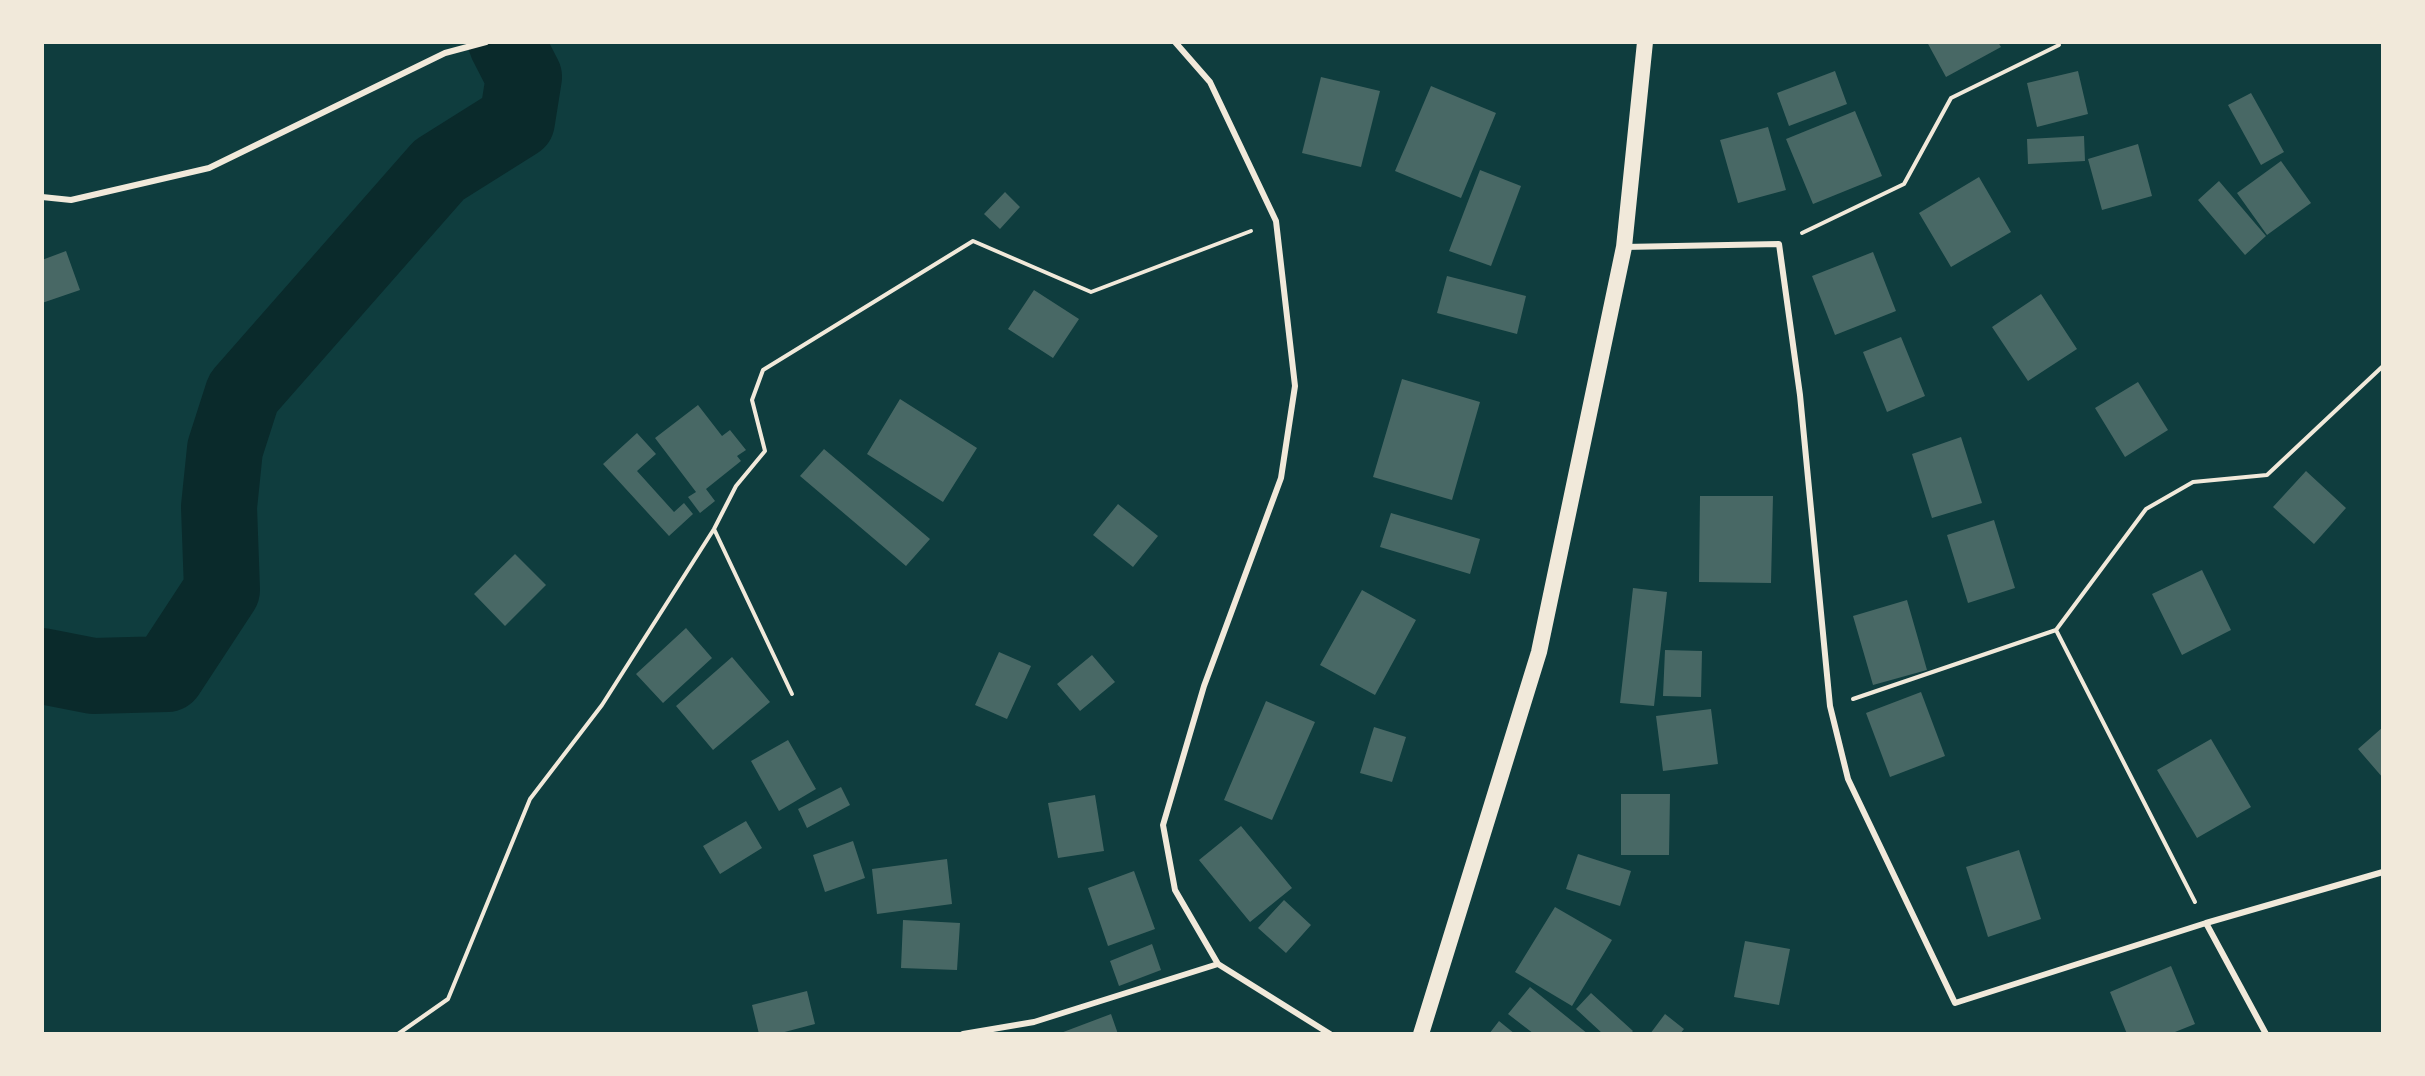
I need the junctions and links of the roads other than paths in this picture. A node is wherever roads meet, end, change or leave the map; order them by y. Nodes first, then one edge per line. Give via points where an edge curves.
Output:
1 (486, 42) edge
2 (1175, 42) edge
3 (1645, 42) edge
4 (42, 197) edge
5 (1624, 247) junction
6 (2383, 872) edge
7 (2206, 923) junction
8 (1218, 964) junction
9 (963, 1034) edge
10 (1330, 1034) edge
11 (1421, 1034) edge
12 (2266, 1034) edge

1 - 4 street via 445,53 209,168 70,200
2 - 8 street via 1210,82 1276,221 1295,386 1281,478 1204,686 1163,825 1175,890
3 - 5 highway
5 - 7 street via 1779,244 1800,396 1830,706 1848,779 1955,1003
5 - 11 highway via 1539,652
6 - 7 street
7 - 12 street
8 - 9 street via 1034,1022
8 - 10 street

